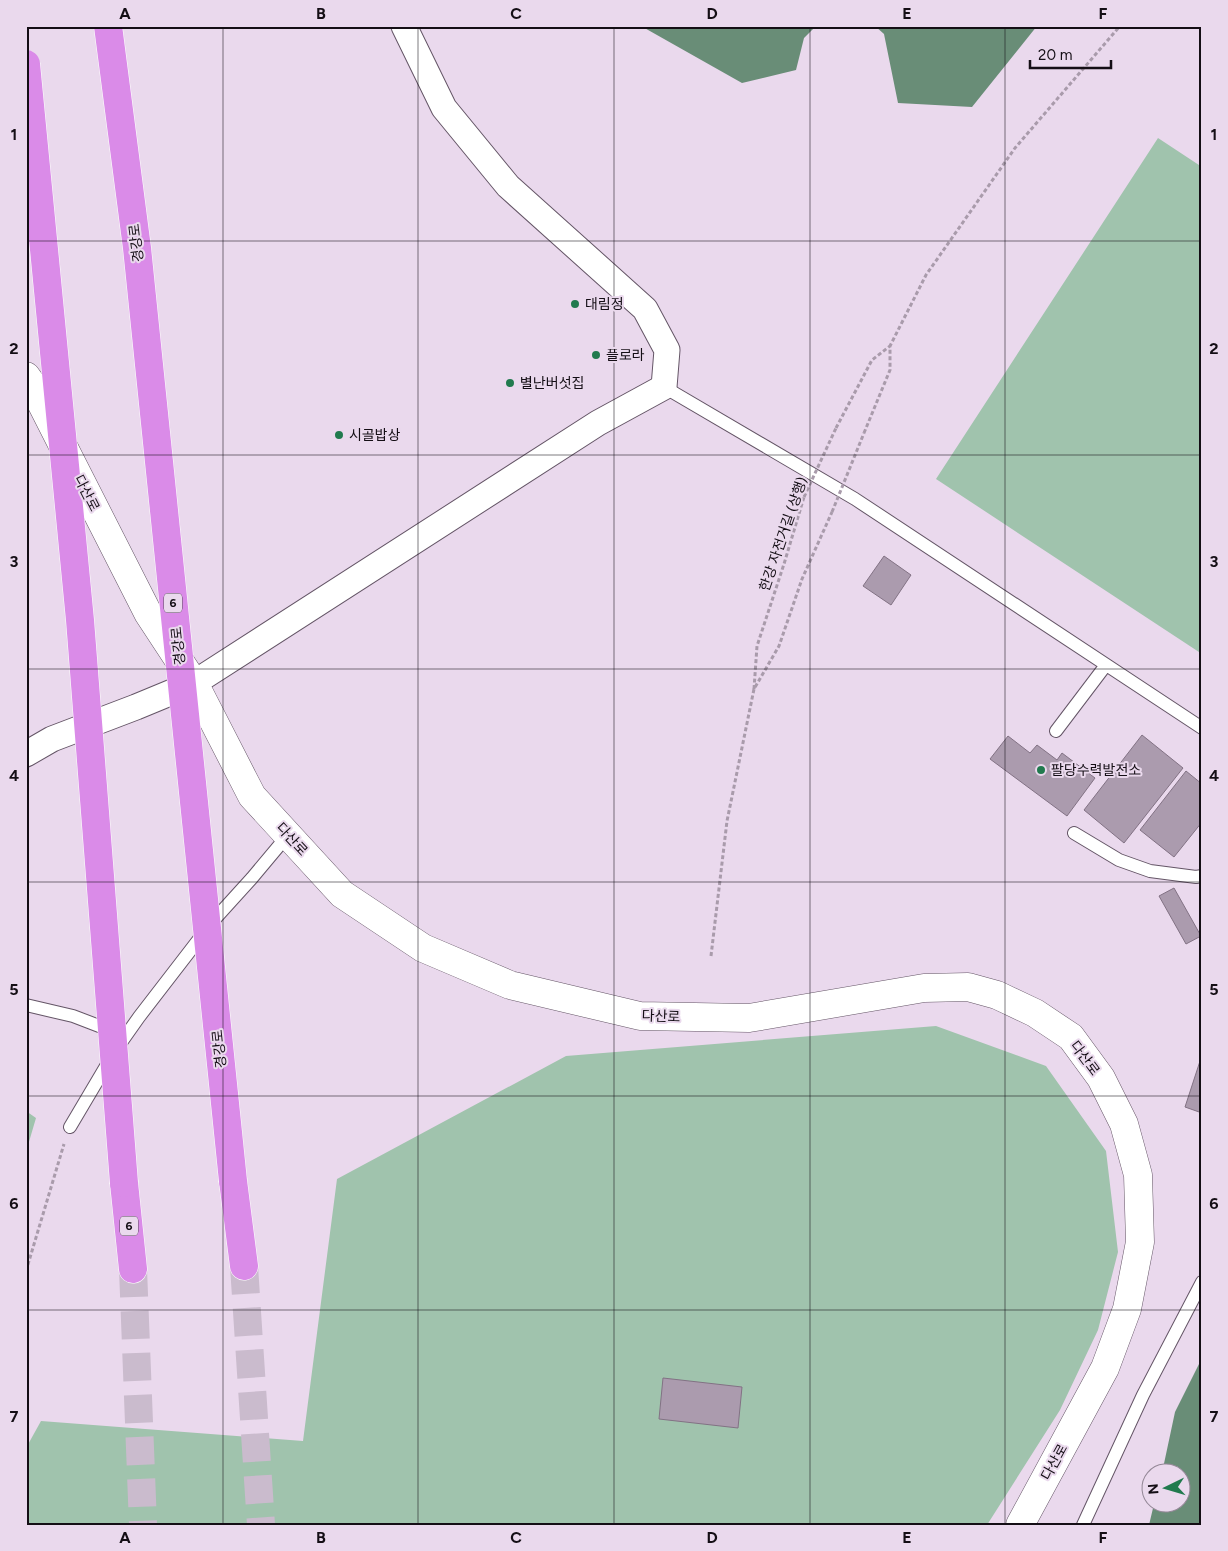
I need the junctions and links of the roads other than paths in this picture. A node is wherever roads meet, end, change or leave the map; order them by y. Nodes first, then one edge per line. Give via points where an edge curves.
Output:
1 (108, 26) edge
2 (404, 26) edge
3 (26, 64) edge
4 (26, 376) edge
5 (664, 386) junction
6 (1106, 665) junction
7 (194, 683) junction
8 (1202, 728) edge
9 (1056, 731) dead end
10 (26, 754) edge
11 (1074, 833) dead end
12 (288, 835) junction
13 (1202, 876) edge
14 (26, 1005) edge
15 (125, 1036) junction
16 (70, 1127) road end
17 (244, 1266) tunnel mouth
18 (133, 1269) tunnel mouth
19 (1202, 1282) edge
20 (1020, 1525) edge
21 (1083, 1525) edge

1 - 17 highway, 경강로 / 6, bridge via 137,248
2 - 5 street via 444,108 508,186 645,309 667,350
3 - 18 highway, 6, bridge via 80,630
4 - 7 street, 다산로 via 148,613
5 - 6 lane via 855,499
5 - 7 street via 598,423
6 - 8 lane
6 - 9 lane
7 - 10 street via 52,740
7 - 12 street, 다산로 via 252,796
11 - 13 lane via 1119,860 1150,871
12 - 15 lane via 212,921
12 - 20 street, 다산로 via 342,894 423,948 510,985 640,1016 749,1018 924,988 968,987 997,995 1035,1013 1070,1037 1101,1078 1124,1124 1138,1175 1140,1242 1127,1308 1105,1368
14 - 15 lane via 73,1016
15 - 16 lane
19 - 21 lane via 1143,1394

